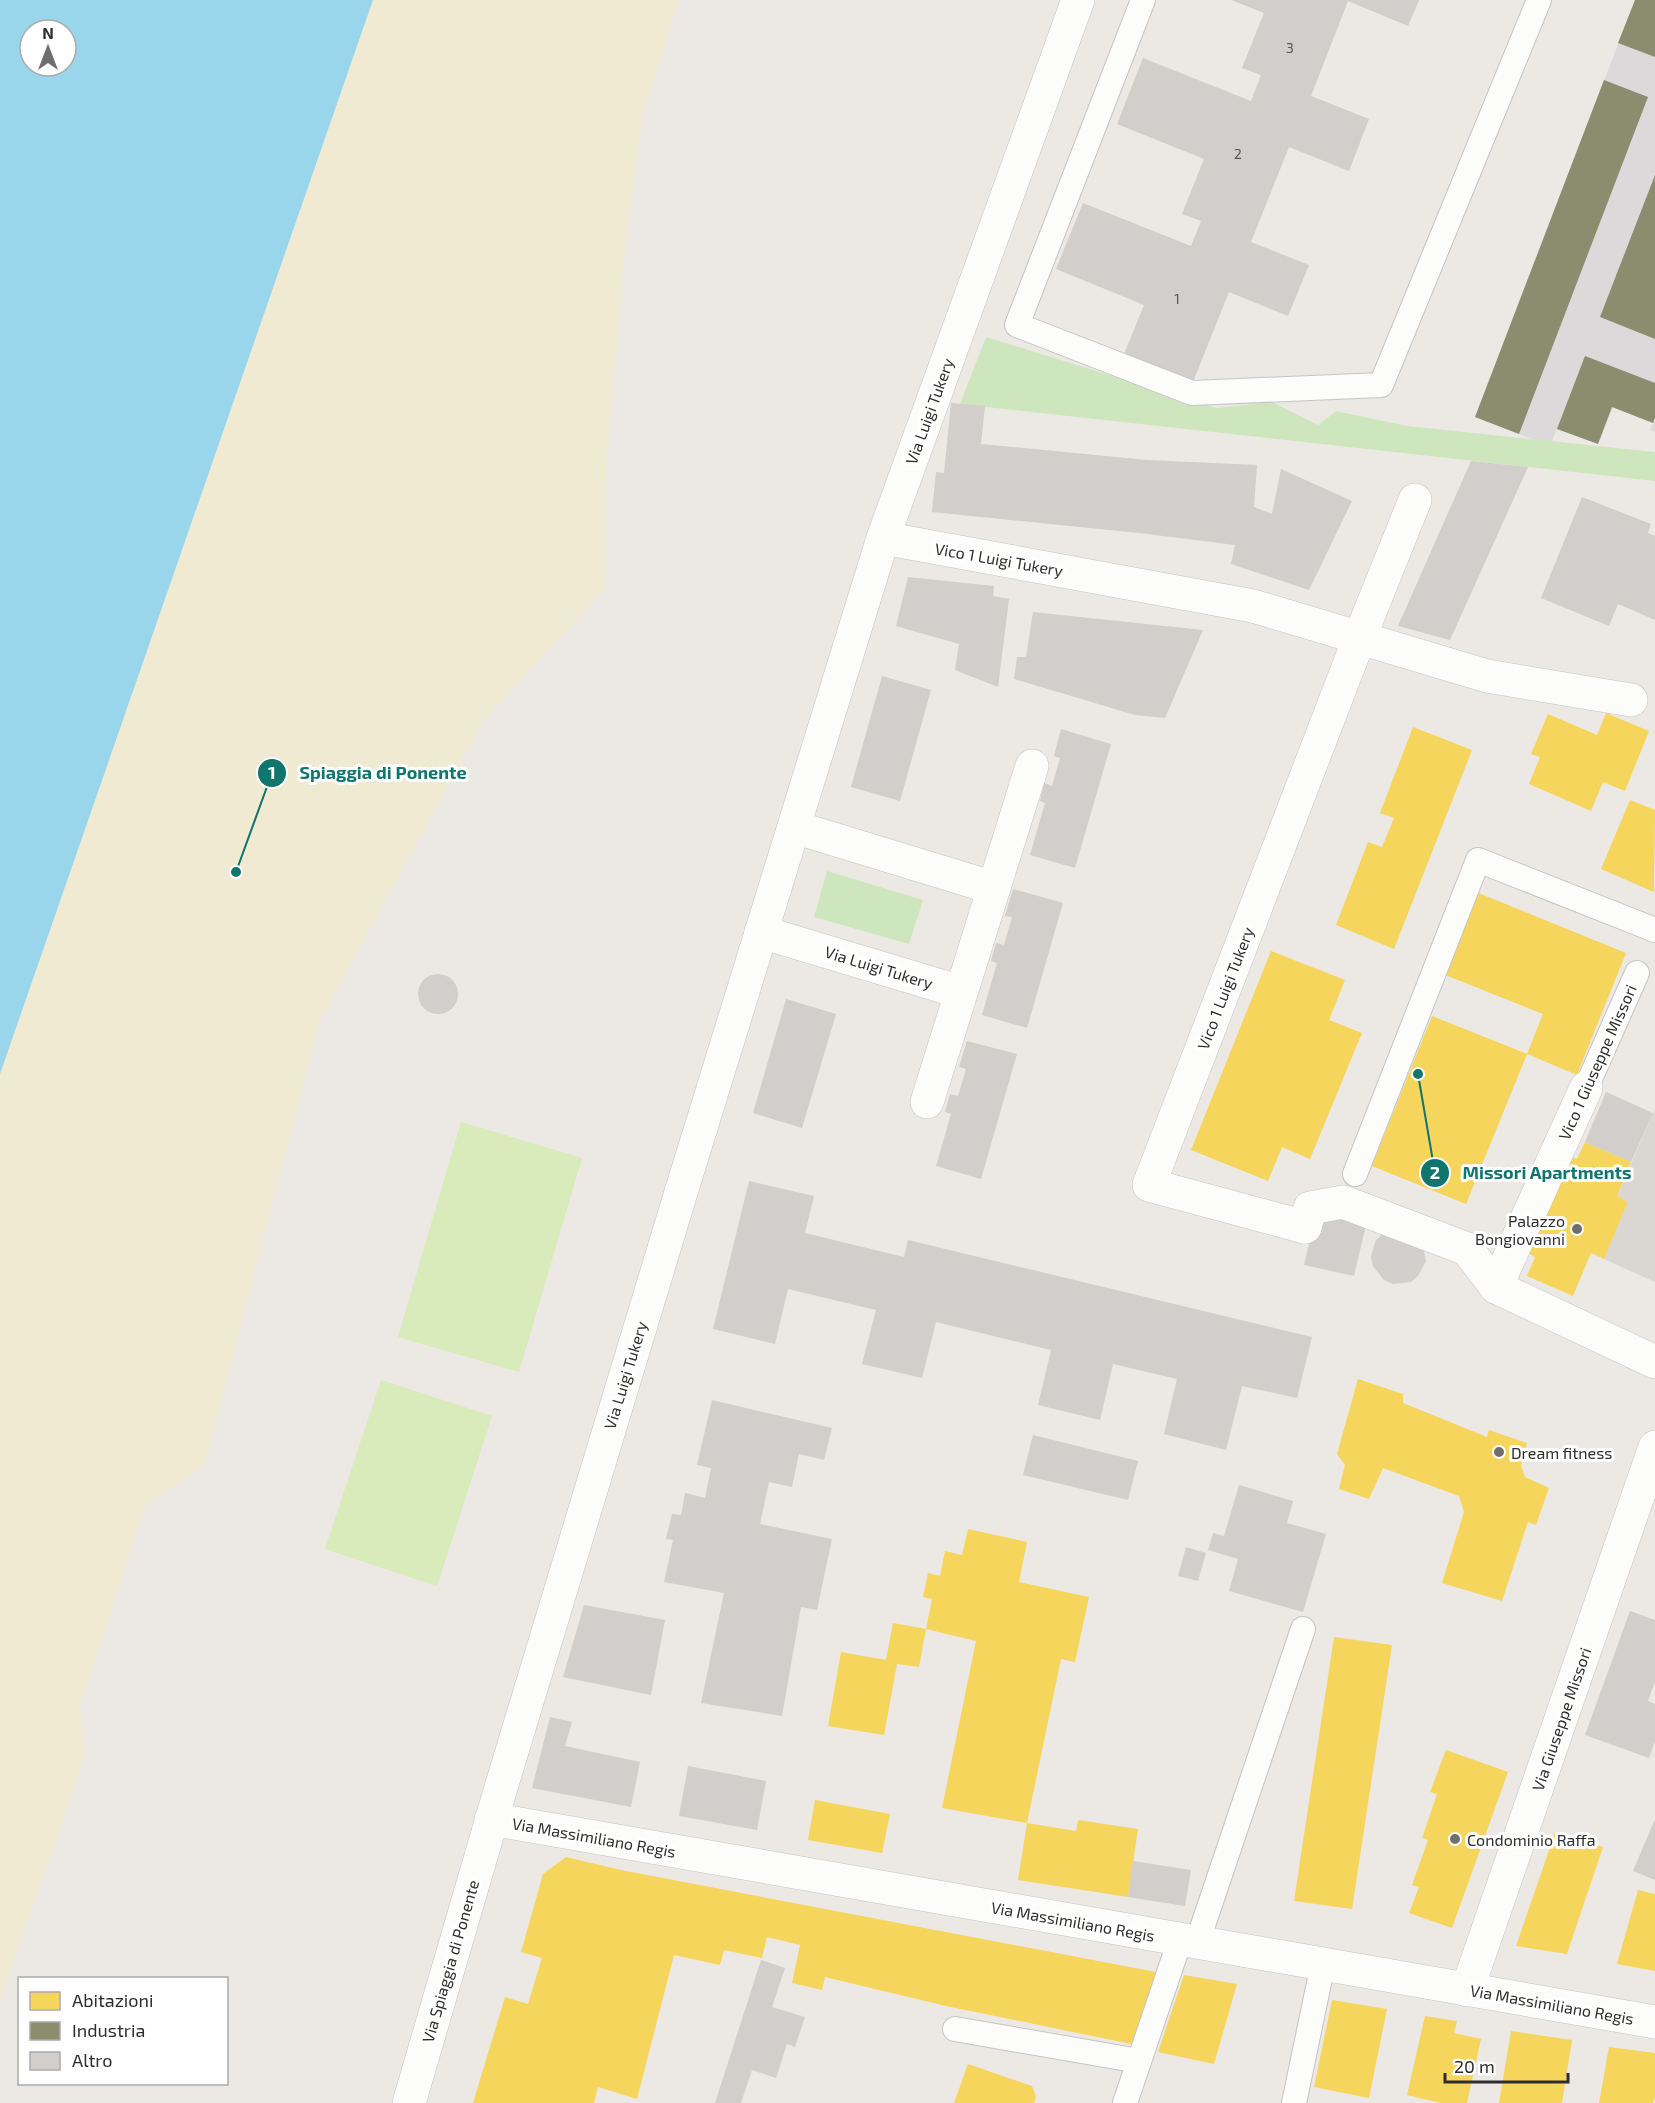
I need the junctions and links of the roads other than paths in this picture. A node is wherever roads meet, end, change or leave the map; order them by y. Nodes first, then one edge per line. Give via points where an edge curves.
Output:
1 (1078, 0) edge
2 (1143, 0) edge
3 (1539, 0) edge
4 (1415, 500) dead end
5 (883, 538) junction
6 (1359, 639) junction
7 (1631, 700) dead end
8 (1032, 766) dead end
9 (794, 827) junction
10 (994, 888) junction
11 (1655, 930) edge
12 (761, 932) junction
13 (1637, 973) dead end
14 (961, 992) junction
15 (1586, 1088) joint
16 (927, 1102) dead end
17 (1355, 1174) dead end
18 (1496, 1287) junction
19 (1655, 1362) edge
20 (1655, 1447) edge
21 (1304, 1629) dead end
22 (491, 1819) junction
23 (1189, 1941) junction
24 (1323, 1964) junction
25 (1467, 1990) junction
26 (1655, 2022) edge
27 (956, 2029) dead end
28 (1139, 2061) junction
29 (409, 2103) edge
30 (1125, 2103) edge
31 (1294, 2103) edge

1 - 5 street, Via Luigi Tukery
2 - 3 lane via 1017,325 1192,393 1381,385
4 - 6 street, Vico 1 Luigi Tukery
5 - 6 street, Vico 1 Luigi Tukery via 1253,606
5 - 9 street, Via Luigi Tukery
6 - 7 street, Vico 1 Luigi Tukery via 1486,676
6 - 18 street, Vico 1 Luigi Tukery via 1149,1185 1305,1227 1310,1208 1342,1202 1467,1248
8 - 10 street
9 - 10 street
9 - 12 street, Via Luigi Tukery
10 - 14 street
11 - 17 lane via 1478,860
12 - 14 street, Via Luigi Tukery
12 - 22 street, Via Luigi Tukery
13 - 15 lane, Vico 1 Giuseppe Missori
14 - 16 street
15 - 18 street, Vico 1 Giuseppe Missori
18 - 19 street
20 - 25 street, Via Giuseppe Missori
21 - 23 lane
22 - 23 street, Via Massimiliano Regis
22 - 29 street, Via Spiaggia di Ponente
23 - 24 street, Via Massimiliano Regis
23 - 28 lane
24 - 25 street, Via Massimiliano Regis
24 - 31 lane
25 - 26 street, Via Massimiliano Regis
27 - 28 lane
28 - 30 lane

